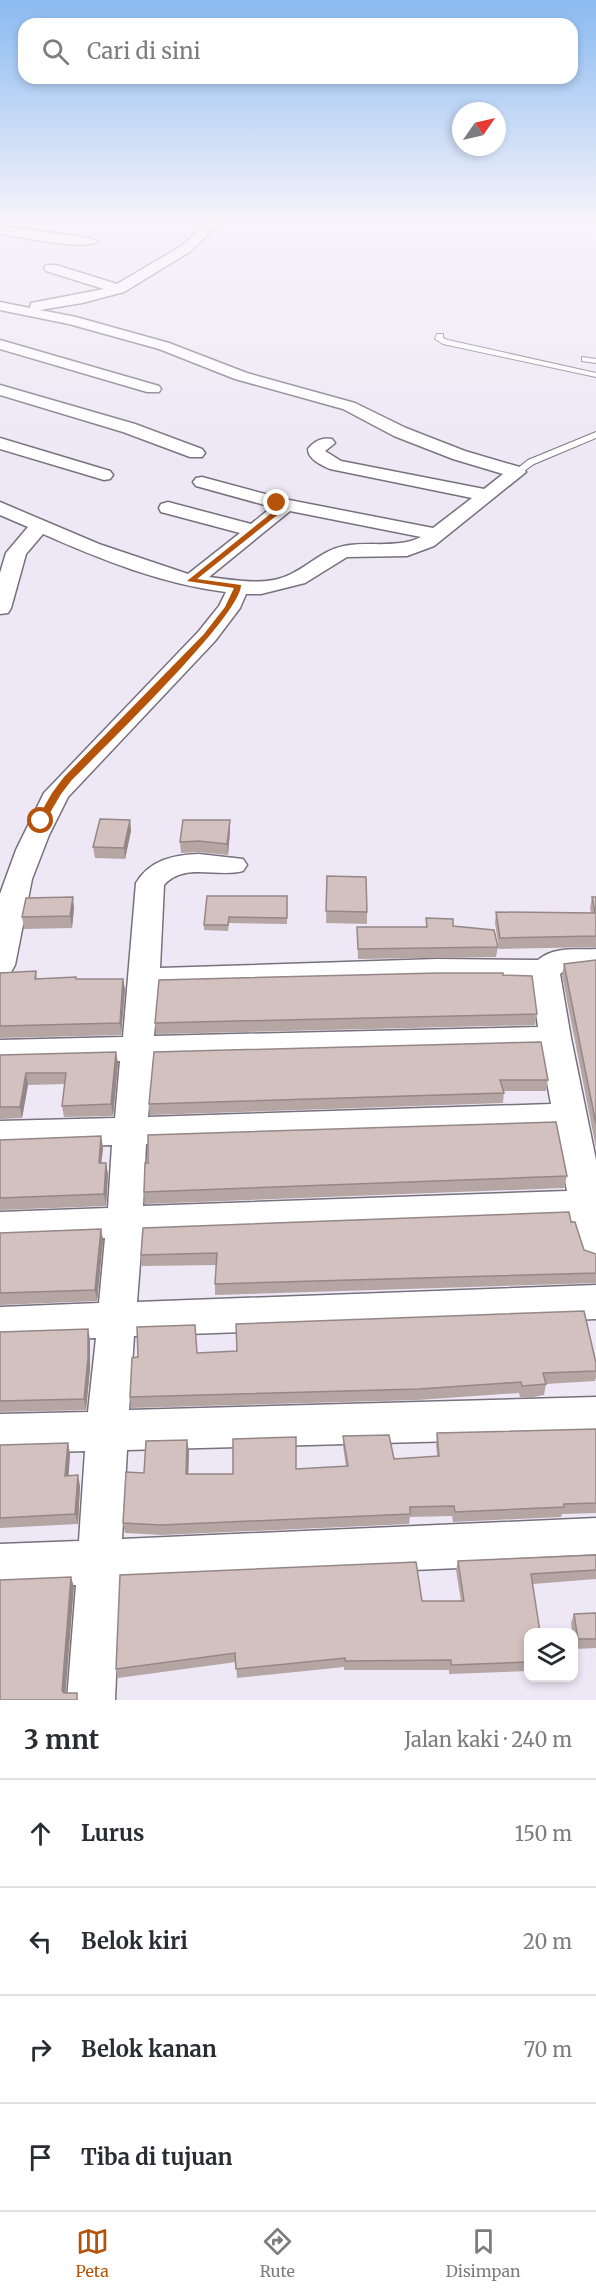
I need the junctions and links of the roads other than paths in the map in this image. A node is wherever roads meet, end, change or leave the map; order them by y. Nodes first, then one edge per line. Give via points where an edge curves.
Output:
1 (73, 300) edge
2 (0, 306) edge
3 (18, 309) junction
4 (0, 315) edge
5 (440, 336) dead end
6 (0, 344) edge
7 (585, 359) dead end
8 (596, 361) edge
9 (596, 375) edge
10 (153, 389) dead end
11 (0, 390) edge
12 (596, 435) edge
13 (0, 443) edge
14 (326, 443) dead end
15 (196, 453) dead end
16 (517, 472) junction
17 (104, 475) dead end
18 (202, 482) dead end
19 (487, 495) junction
20 (282, 504) junction
21 (0, 508) edge
22 (168, 508) dead end
23 (41, 525) junction
24 (255, 531) junction
25 (436, 534) junction
26 (8, 555) edge
27 (191, 581) junction
28 (239, 587) junction
29 (0, 608) edge
30 (233, 865) dead end
31 (596, 959) edge
32 (0, 965) edge
33 (545, 971) junction
34 (144, 979) junction
35 (555, 1038) junction
36 (136, 1049) junction
37 (0, 1052) edge
38 (570, 1117) junction
39 (130, 1131) junction
40 (0, 1135) edge
41 (587, 1154) edge
42 (588, 1205) junction
43 (124, 1221) junction
44 (0, 1227) edge
45 (596, 1249) edge
46 (596, 1302) edge
47 (116, 1319) junction
48 (0, 1324) edge
49 (596, 1417) edge
50 (107, 1431) junction
51 (0, 1434) edge
52 (596, 1540) edge
53 (100, 1561) junction
54 (0, 1566) edge
55 (91, 1700) edge

1 - 3 street
2 - 3 street
3 - 4 street
3 - 16 street via 164,346 242,376 349,406 399,432
5 - 9 lane via 446,342
6 - 10 street
7 - 8 lane
11 - 15 street via 129,428
12 - 16 lane via 531,462
13 - 17 street
14 - 19 street via 316,452 336,465
16 - 19 street
18 - 20 street
19 - 25 street
20 - 24 street via 283,508
20 - 25 street
21 - 23 street
22 - 24 street
23 - 26 street
23 - 27 street via 92,548
24 - 27 street
25 - 28 street via 407,550 335,554 298,579 285,583
26 - 29 street
27 - 28 street
28 - 32 street via 229,608 207,636 62,786 41,821 27,856 10,909
30 - 34 street via 183,864 157,873 150,883
31 - 33 street via 556,961
33 - 34 street via 437,970
33 - 35 street
34 - 36 street
35 - 36 street
35 - 38 street
36 - 37 street
36 - 39 street
38 - 39 street
38 - 41 street
39 - 40 street
39 - 43 street
41 - 42 street
42 - 43 street
42 - 45 street
43 - 44 street
43 - 47 street
46 - 47 street
47 - 48 street
47 - 50 street
49 - 50 street
50 - 51 street
50 - 53 street
52 - 53 street
53 - 54 street
53 - 55 street

